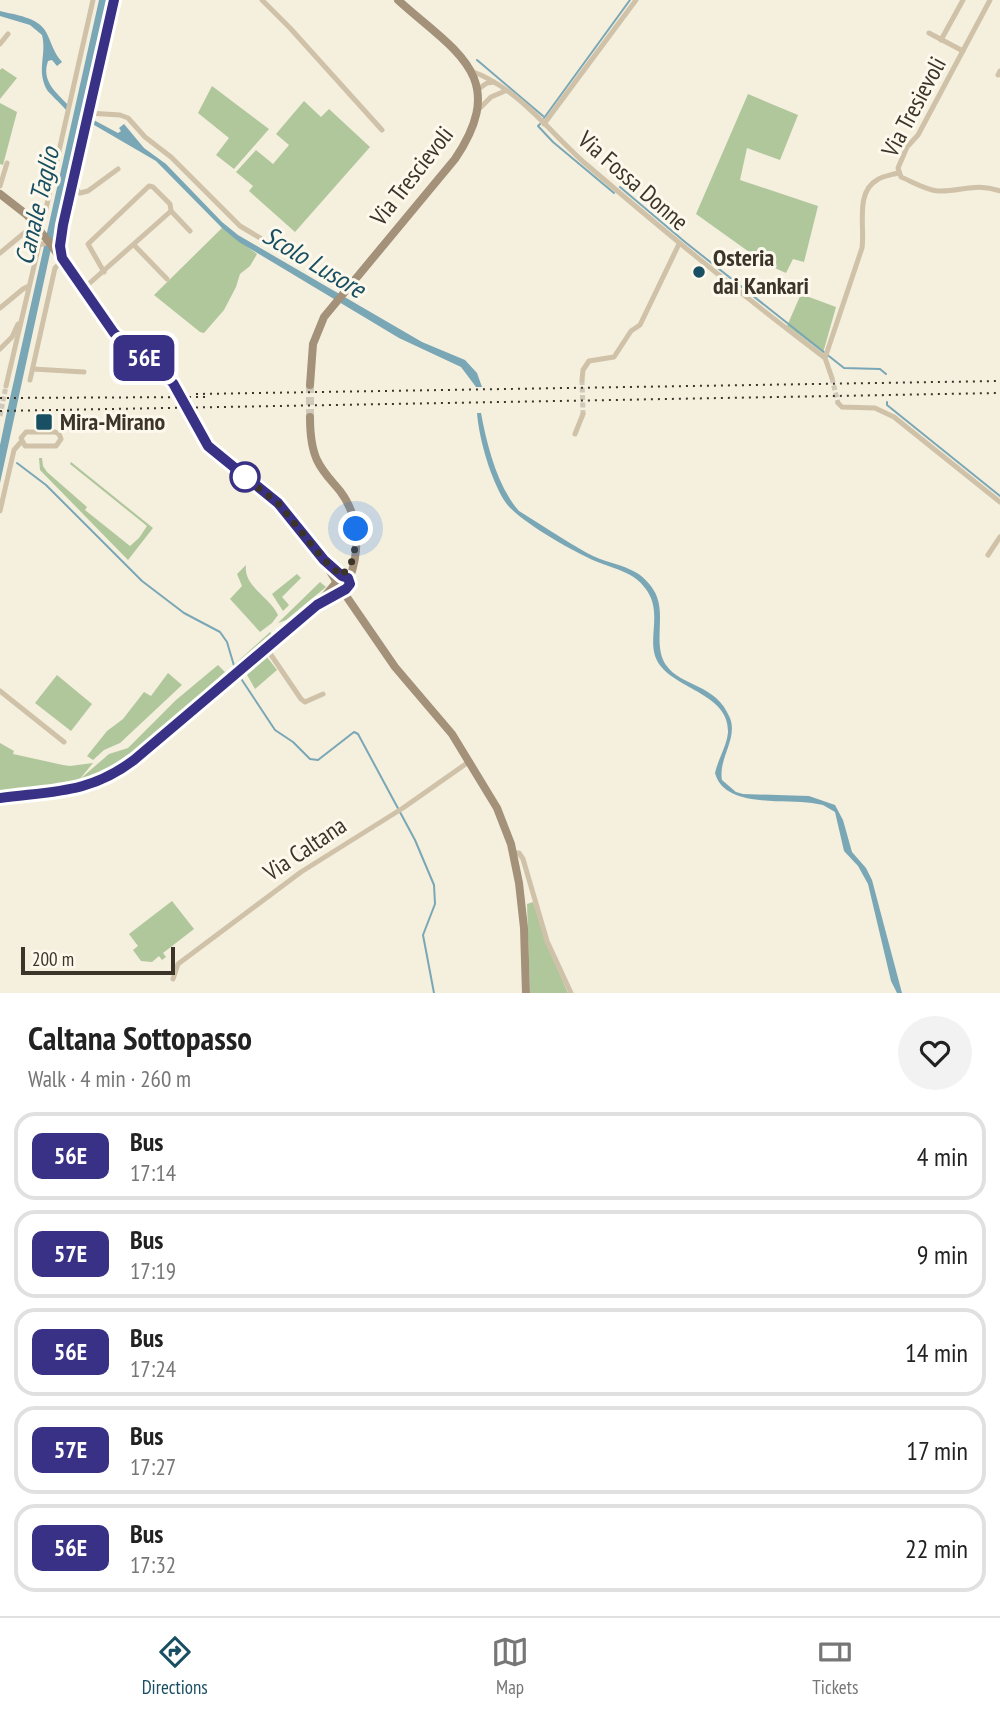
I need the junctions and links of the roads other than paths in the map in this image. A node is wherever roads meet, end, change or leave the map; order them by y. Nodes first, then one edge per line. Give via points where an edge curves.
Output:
1 (93, 0) edge
2 (114, 0) edge
3 (262, 0) edge
4 (398, 0) edge
5 (636, 0) edge
6 (963, 0) edge
7 (990, 0) edge
8 (929, 33) dead end
9 (8, 34) dead end
10 (941, 40) junction
11 (0, 44) edge
12 (963, 51) junction
13 (471, 71) junction
14 (494, 82) junction
15 (477, 90) junction
16 (505, 92) junction
17 (494, 95) junction
18 (477, 111) junction
19 (88, 113) junction
20 (544, 124) junction
21 (382, 130) dead end
22 (7, 163) dead end
23 (118, 169) dead end
24 (898, 173) junction
25 (74, 178) junction
26 (0, 186) edge
27 (1000, 191) edge
28 (0, 194) edge
29 (170, 211) junction
30 (38, 227) junction
31 (190, 231) dead end
32 (55, 239) junction
33 (679, 244) junction
34 (134, 245) junction
35 (277, 248) dead end
36 (0, 253) edge
37 (63, 259) junction
38 (104, 272) junction
39 (167, 279) dead end
40 (29, 286) junction
41 (83, 289) junction
42 (0, 308) edge
43 (21, 322) junction
44 (0, 349) edge
45 (827, 354) junction
46 (33, 369) junction
47 (84, 372) dead end
48 (832, 378) tunnel mouth
49 (30, 380) dead end
50 (582, 380) dead end
51 (310, 385) tunnel mouth
52 (6, 386) dead end
53 (176, 387) tunnel mouth
54 (838, 404) dead end
55 (583, 414) tunnel mouth
56 (310, 417) tunnel mouth
57 (194, 420) tunnel mouth
58 (575, 434) dead end
59 (21, 442) junction
60 (1000, 502) edge
61 (0, 511) edge
62 (1000, 537) edge
63 (988, 555) dead end
64 (342, 583) junction
65 (267, 649) junction
66 (0, 691) edge
67 (323, 694) dead end
68 (64, 742) dead end
69 (470, 761) junction
70 (0, 798) edge
71 (514, 853) junction
72 (175, 974) dead end
73 (526, 993) edge
74 (571, 993) edge

1 - 30 street via 45,213
2 - 19 main road
3 - 21 street
4 - 13 main road, Via Trescievoli via 458,51
5 - 20 street
6 - 10 street
7 - 12 street, Via Tresievoli
8 - 10 street
9 - 11 street
10 - 12 street
12 - 24 street, Via Tresievoli via 903,154
13 - 14 street, Via Fossa Donne
13 - 15 main road, Via Trescievoli
14 - 15 street
14 - 16 street, Via Fossa Donne
15 - 17 street
15 - 18 main road, Via Trescievoli
16 - 17 street
16 - 20 street, Via Fossa Donne
17 - 18 street
18 - 51 main road, Via Trescievoli via 470,134 454,159 324,317 313,344
19 - 25 main road
19 - 35 street via 128,118 240,226
20 - 33 street, Via Fossa Donne
22 - 26 street
23 - 25 street via 80,193
24 - 27 street, Via Tresievoli via 940,191 974,186
24 - 45 street via 876,180 865,195 862,248
25 - 32 main road
28 - 30 main road
29 - 31 street
29 - 34 street
29 - 38 street via 170,204 149,186 90,242 88,248
30 - 32 main road
30 - 36 street
32 - 37 main road
32 - 40 street via 39,245
33 - 45 street, Via Fossa Donne
33 - 50 street via 640,325 614,357 589,361
34 - 38 street
34 - 39 street
37 - 41 main road
37 - 46 street via 55,268
38 - 41 street
40 - 42 street
40 - 43 street
41 - 53 main road via 114,333
43 - 44 street
43 - 52 street
45 - 48 street
46 - 47 street
46 - 49 street
54 - 60 street via 876,408 894,416
55 - 58 street
56 - 64 main road via 316,459 355,521 354,558
57 - 64 main road via 208,446 278,503
59 - 59 street via 53,446 61,439 55,432 28,432
59 - 61 street via 14,450
62 - 63 street
64 - 65 main road
64 - 69 main road via 396,667
65 - 67 street via 301,699 305,702
65 - 70 main road via 109,778 73,790
66 - 68 street
69 - 71 main road via 497,808
69 - 72 street, Via Caltana via 301,872 182,961
71 - 73 main road via 524,928
71 - 74 street via 523,859 547,941

